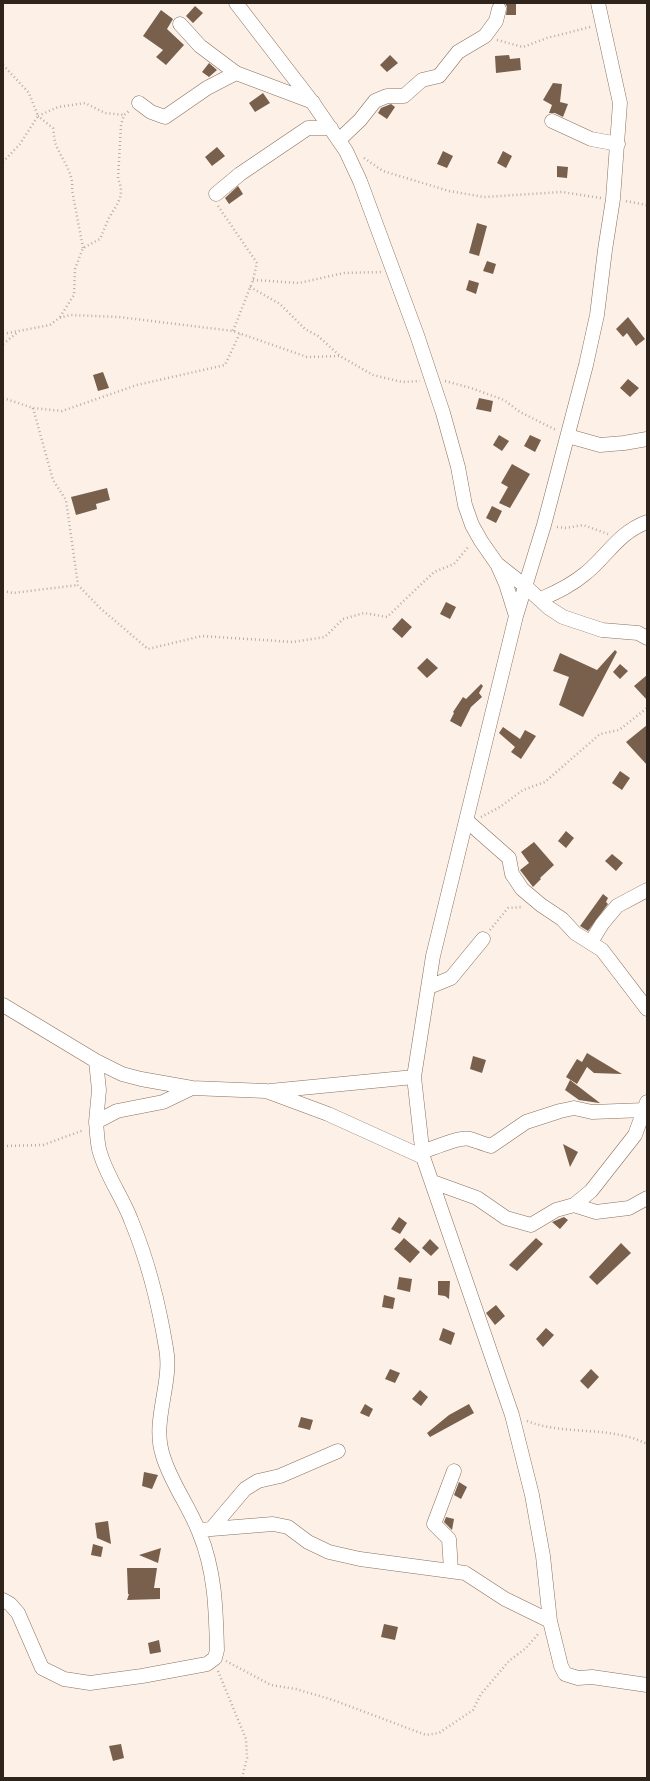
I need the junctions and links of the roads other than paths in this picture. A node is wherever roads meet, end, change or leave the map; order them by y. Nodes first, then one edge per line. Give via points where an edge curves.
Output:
1 (236, 3) edge
2 (598, 3) edge
3 (499, 8) dead end
4 (180, 24) dead end
5 (236, 73) junction
6 (139, 103) road end
7 (313, 103) junction
8 (552, 121) dead end
9 (331, 128) junction
10 (339, 140) junction
11 (618, 144) junction
12 (216, 194) road end
13 (568, 436) junction
14 (647, 439) edge
15 (647, 522) edge
16 (497, 564) junction
17 (525, 586) junction
18 (541, 599) junction
19 (516, 616) junction
20 (647, 638) edge
21 (467, 821) junction
22 (647, 890) edge
23 (483, 939) road end
24 (590, 942) junction
25 (429, 987) junction
26 (3, 1005) edge
27 (647, 1009) edge
28 (96, 1061) junction
29 (414, 1077) junction
30 (192, 1088) junction
31 (266, 1091) junction
32 (646, 1106) edge
33 (96, 1122) junction
34 (423, 1154) junction
35 (433, 1182) junction
36 (647, 1198) edge
37 (574, 1205) junction
38 (338, 1452) dead end
39 (454, 1471) dead end
40 (205, 1529) junction
41 (451, 1570) junction
42 (3, 1600) edge
43 (550, 1621) junction
44 (647, 1685) edge

1 - 7 street
2 - 11 street via 620,103
3 - 10 street via 496,22 486,36 458,52 440,76 422,80 404,96 387,96 375,101
4 - 5 street via 200,46
5 - 6 street via 207,88 165,117 151,112
5 - 7 street
7 - 9 street
8 - 11 street via 591,139
9 - 10 street
9 - 12 street via 308,128 240,174
10 - 16 street via 360,181 432,380 472,525
11 - 13 street via 597,315
13 - 14 street via 600,445
13 - 17 street
15 - 18 street via 618,539 588,572 571,586
16 - 17 street
16 - 19 street
17 - 18 street
17 - 19 street
18 - 20 street via 563,617 580,624 602,630 638,633
19 - 21 street
21 - 24 street via 509,858 515,881 541,905 562,919 575,933
21 - 25 street via 433,956
22 - 24 street via 617,906
23 - 25 street via 451,978
24 - 27 street via 602,950
25 - 29 street
26 - 28 street
28 - 30 street via 122,1074
28 - 33 street via 99,1090
29 - 31 street
29 - 34 street
30 - 31 street
30 - 33 street via 164,1102 117,1111
31 - 34 street
32 - 34 street via 592,1112 574,1108 560,1111 526,1122 491,1146 469,1138 456,1139
32 - 37 street via 635,1136 591,1191
33 - 40 street via 100,1150 142,1249 167,1350 168,1367 161,1422 162,1455 177,1489
34 - 35 street
35 - 37 street via 477,1198 506,1218 531,1225 556,1210
35 - 43 street via 512,1415 532,1494 543,1556
36 - 37 street via 629,1208 596,1212
38 - 40 street via 280,1476 258,1481 245,1489
39 - 41 street via 434,1524 449,1539
40 - 41 street via 273,1524 288,1527 308,1542 329,1552 360,1559
40 - 42 street via 214,1586 217,1650 215,1658 207,1664 90,1683 64,1679 42,1668 18,1613
41 - 43 street via 464,1573 505,1599
43 - 44 street via 565,1674 578,1678 592,1677

